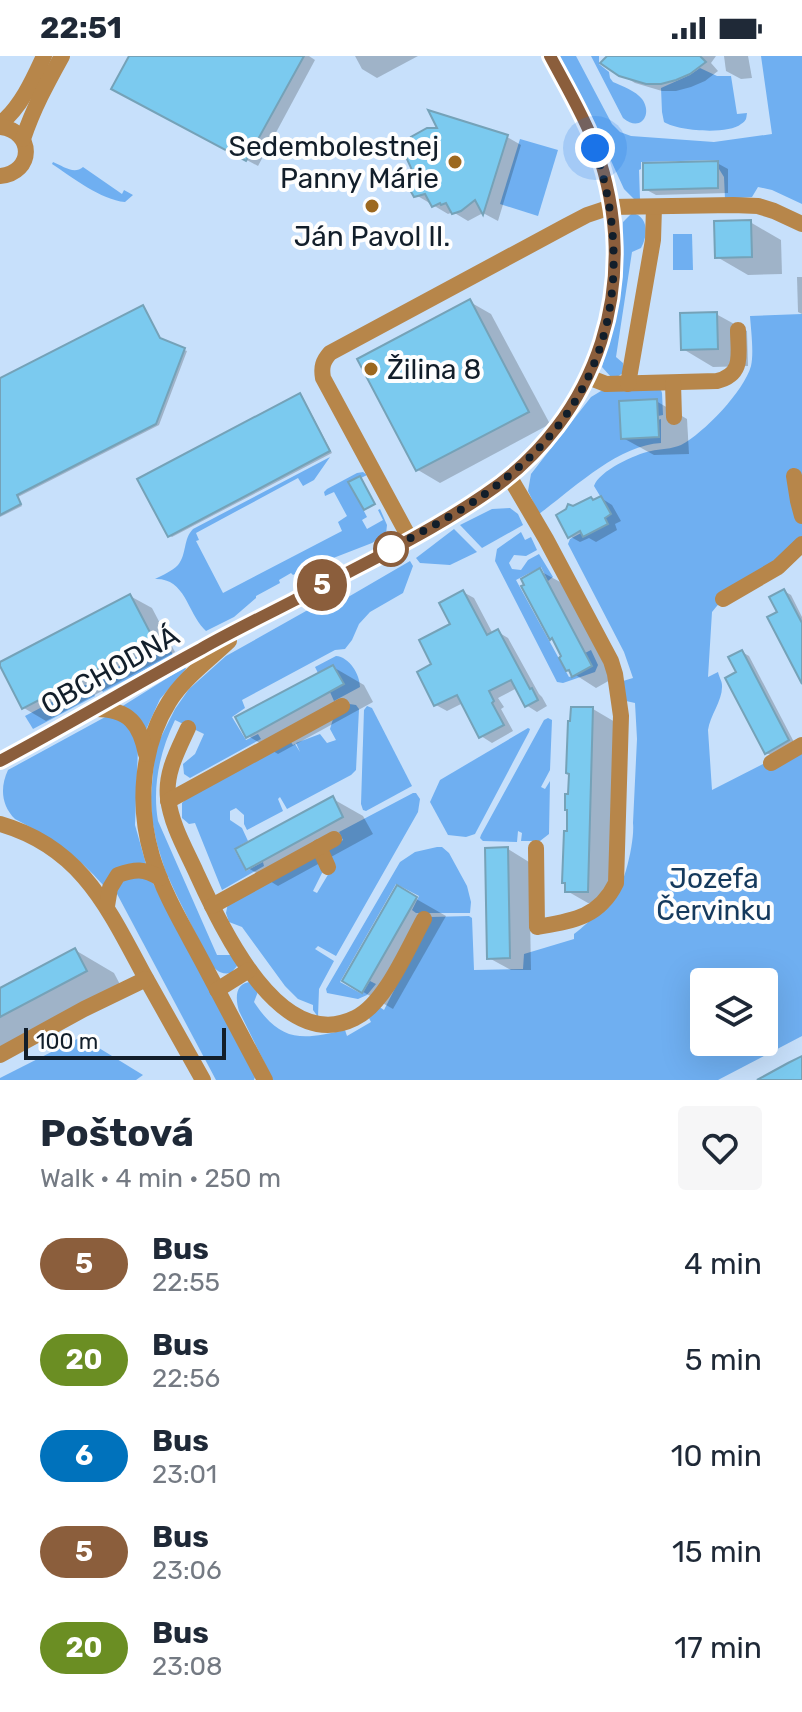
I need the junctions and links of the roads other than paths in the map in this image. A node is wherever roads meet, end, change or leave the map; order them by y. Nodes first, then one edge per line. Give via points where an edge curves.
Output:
1 (44, 56) edge
2 (62, 56) edge
3 (550, 56) edge
4 (0, 126) edge
5 (23, 139) junction
6 (0, 176) edge
7 (611, 207) junction
8 (654, 207) junction
9 (802, 224) edge
10 (738, 330) dead end
11 (588, 377) junction
12 (673, 383) junction
13 (628, 384) junction
14 (674, 417) dead end
15 (509, 476) junction
16 (794, 476) dead end
17 (802, 516) edge
18 (410, 539) junction
19 (802, 544) edge
20 (723, 599) dead end
21 (244, 627) junction
22 (342, 706) dead end
23 (94, 709) junction
24 (188, 728) dead end
25 (802, 745) edge
26 (147, 756) junction
27 (0, 761) edge
28 (771, 763) dead end
29 (168, 801) junction
30 (1, 822) edge
31 (334, 839) dead end
32 (319, 847) junction
33 (536, 848) dead end
34 (328, 867) dead end
35 (160, 878) junction
36 (107, 906) junction
37 (212, 906) junction
38 (424, 919) dead end
39 (249, 970) junction
40 (146, 979) junction
41 (217, 990) junction
42 (0, 1055) edge
43 (262, 1077) edge
44 (203, 1080) edge

1 - 4 street
2 - 5 street
3 - 7 street, OBCHODNÁ via 591,136
4 - 5 street
5 - 6 street via 23,164
7 - 8 street
7 - 11 street, OBCHODNÁ via 613,288
7 - 18 street via 511,255 323,361 323,378
8 - 9 street via 758,206
8 - 13 street
10 - 12 street via 738,363 732,375
11 - 13 street
11 - 15 street, OBCHODNÁ via 556,428
12 - 13 street
12 - 14 street
15 - 18 street, OBCHODNÁ
15 - 33 street via 611,661 621,716 616,883 606,901 569,922 537,927
16 - 17 street
18 - 21 street, OBCHODNÁ
19 - 20 street via 778,567
21 - 23 street, OBCHODNÁ
21 - 26 street via 170,700
22 - 29 street
23 - 26 street via 123,713 133,721
23 - 27 street, OBCHODNÁ
24 - 29 street via 169,775
25 - 28 street
26 - 35 street via 144,810
29 - 37 street
30 - 36 street via 56,852
31 - 32 street
32 - 34 street
32 - 37 street
35 - 36 street via 137,870 118,875
35 - 41 street
36 - 40 street
37 - 39 street
38 - 39 street via 379,999 354,1019 338,1024 323,1025 289,1012
39 - 41 street
40 - 42 street
40 - 44 street
41 - 43 street

